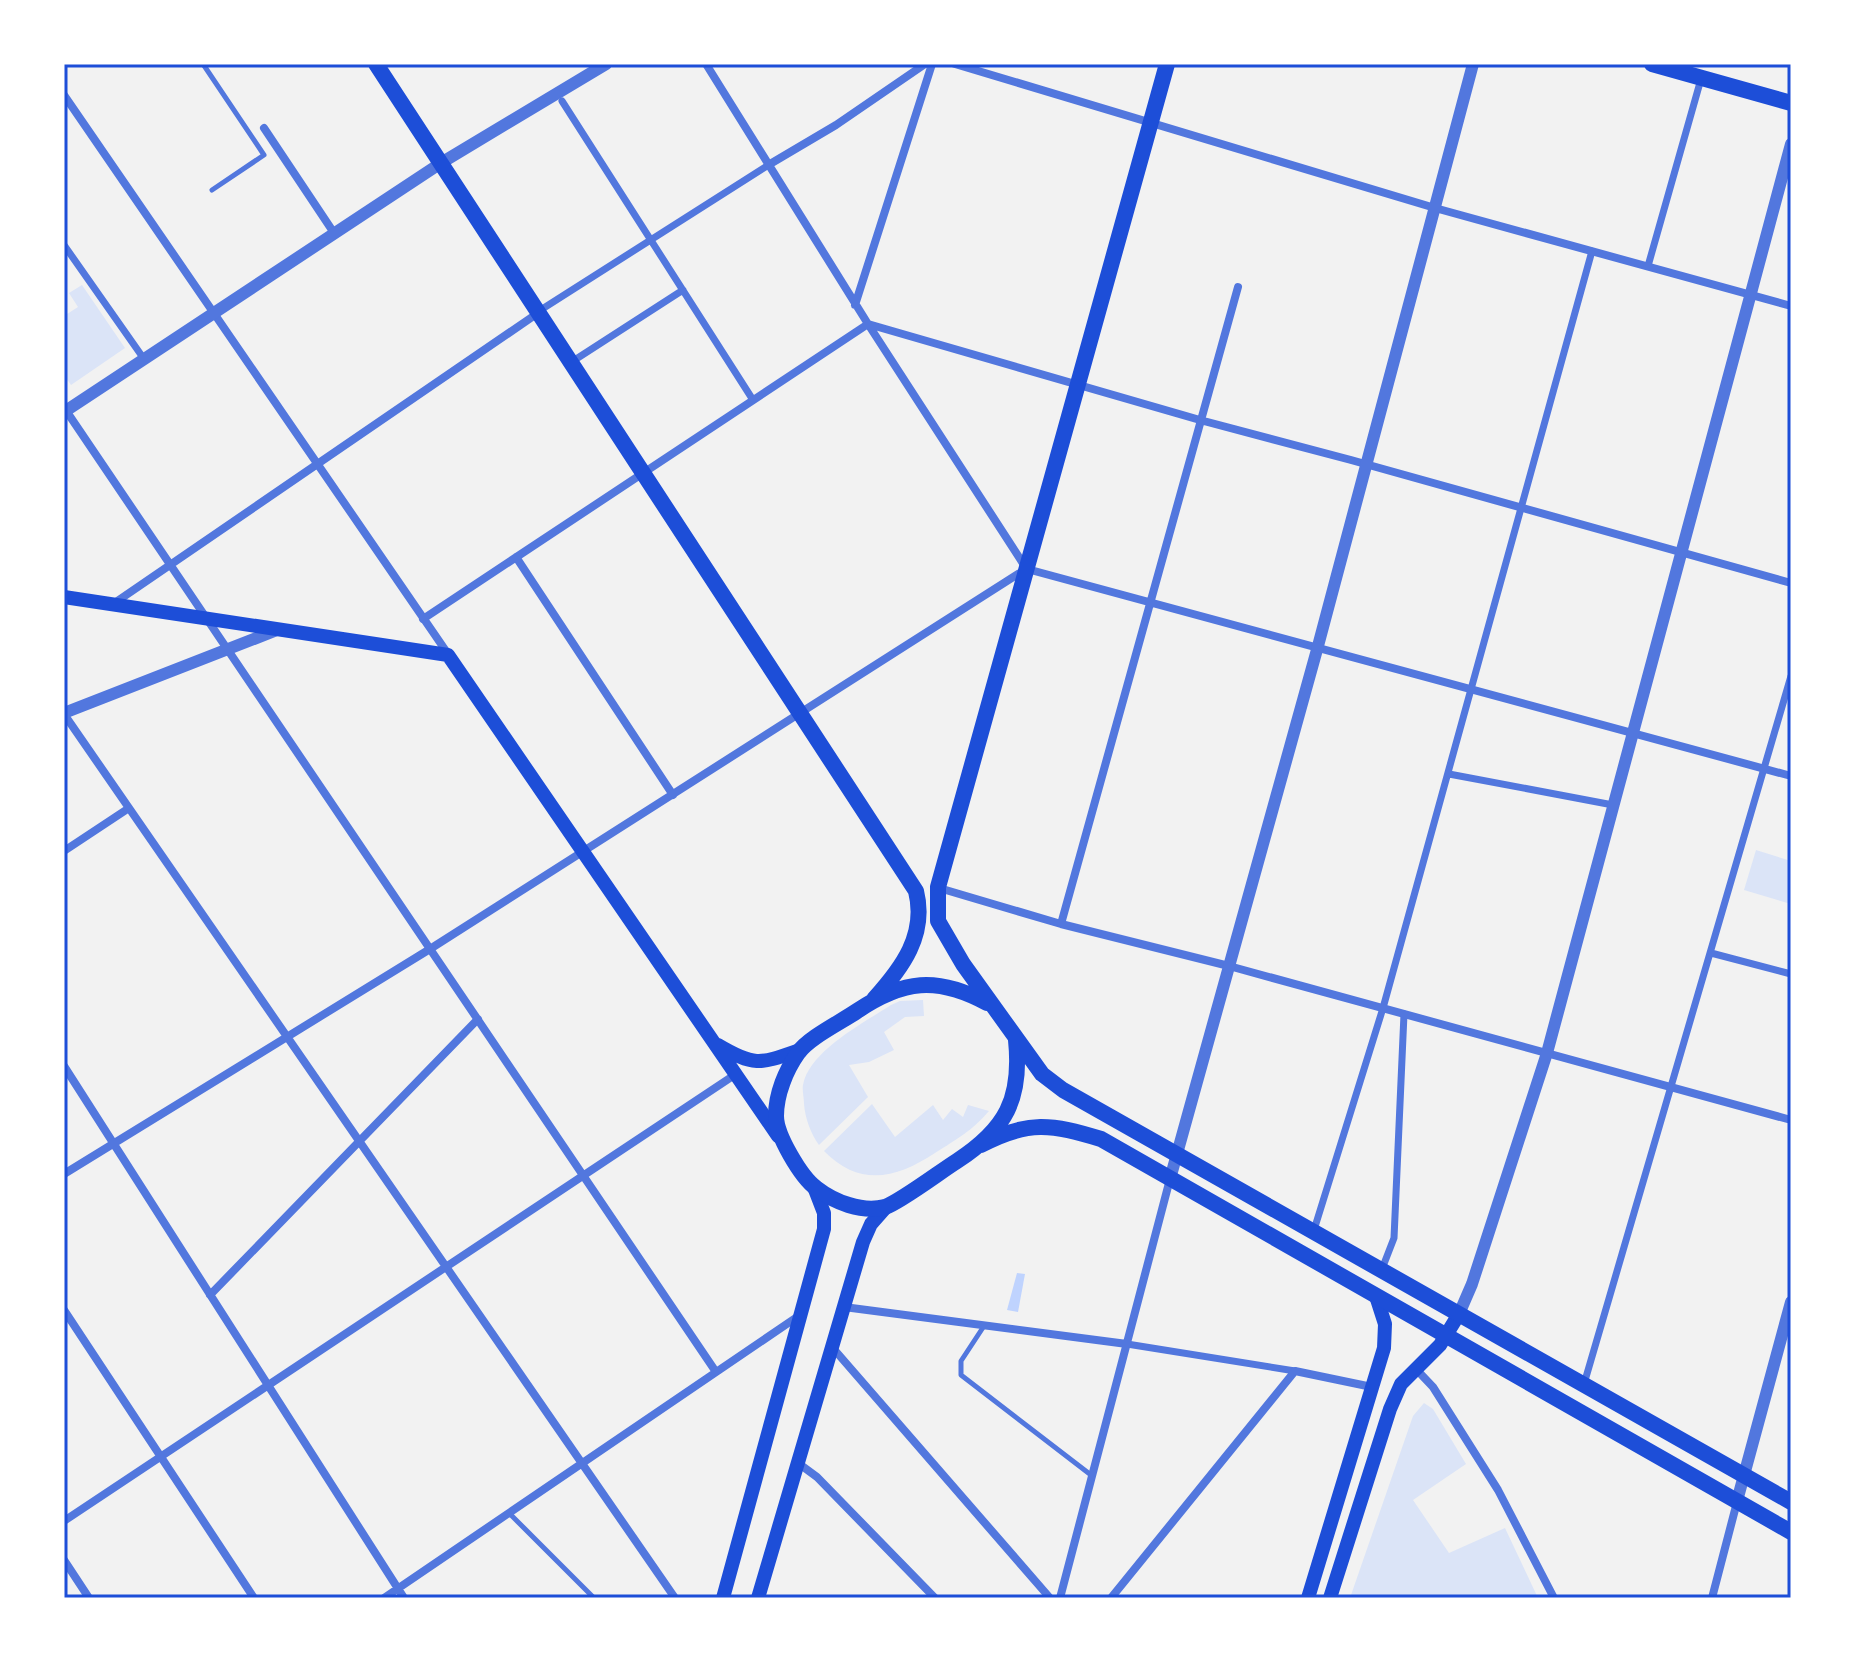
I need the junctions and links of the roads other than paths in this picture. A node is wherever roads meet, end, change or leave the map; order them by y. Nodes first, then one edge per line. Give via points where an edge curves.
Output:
1 (203, 64) edge
2 (376, 64) edge
3 (606, 64) edge
4 (706, 64) edge
5 (925, 64) edge
6 (932, 64) edge
7 (955, 64) edge
8 (1167, 64) edge
9 (1473, 64) edge
10 (1652, 64) edge
11 (1702, 78) junction
12 (64, 95) edge
13 (562, 101) dead end
14 (1791, 103) edge
15 (1151, 122) junction
16 (264, 128) dead end
17 (1791, 144) edge
18 (441, 163) junction
19 (770, 164) junction
20 (212, 190) dead end
21 (1435, 208) junction
22 (334, 233) junction
23 (650, 239) junction
24 (64, 245) edge
25 (1592, 251) junction
26 (1648, 266) junction
27 (1238, 287) dead end
28 (683, 290) junction
29 (1750, 295) junction
30 (855, 305) junction
31 (1791, 306) edge
32 (538, 312) junction
33 (214, 313) junction
34 (868, 324) junction
35 (144, 359) junction
36 (571, 362) junction
37 (1078, 383) junction
38 (753, 400) junction
39 (65, 411) edge
40 (1200, 420) junction
41 (317, 463) junction
42 (1365, 463) junction
43 (643, 473) junction
44 (1523, 508) junction
45 (1681, 552) junction
46 (516, 557) junction
47 (169, 564) junction
48 (1026, 569) junction
49 (1791, 583) edge
50 (64, 597) edge
51 (1149, 602) junction
52 (112, 604) junction
53 (206, 618) junction
54 (423, 619) junction
55 (279, 630) junction
56 (1318, 646) junction
57 (228, 649) junction
58 (448, 655) junction
59 (1791, 676) edge
60 (1472, 691) junction
61 (64, 713) edge
62 (801, 714) junction
63 (1632, 734) junction
64 (1764, 769) junction
65 (1449, 774) junction
66 (1791, 776) edge
67 (673, 795) junction
68 (1613, 805) junction
69 (129, 808) junction
70 (64, 851) edge
71 (583, 852) junction
72 (938, 887) junction
73 (1061, 924) junction
74 (430, 949) junction
75 (1711, 953) junction
76 (1229, 966) junction
77 (1791, 974) edge
78 (874, 999) junction
79 (992, 1005) junction
80 (1383, 1008) junction
81 (1404, 1014) junction
82 (478, 1019) junction
83 (288, 1038) junction
84 (1016, 1040) junction
85 (713, 1042) junction
86 (800, 1050) junction
87 (1547, 1053) junction
88 (64, 1066) edge
89 (736, 1074) junction
90 (1673, 1087) junction
91 (1791, 1120) edge
92 (359, 1140) junction
93 (782, 1142) junction
94 (113, 1143) junction
95 (981, 1145) junction
96 (1177, 1154) junction
97 (64, 1174) edge
98 (582, 1174) junction
99 (1170, 1179) junction
100 (814, 1187) junction
101 (886, 1207) junction
102 (1314, 1231) junction
103 (445, 1265) junction
104 (1382, 1270) junction
105 (210, 1295) junction
106 (1376, 1296) junction
107 (1791, 1302) edge
108 (844, 1307) junction
109 (64, 1310) edge
110 (1459, 1314) junction
111 (801, 1315) junction
112 (984, 1326) junction
113 (1447, 1337) junction
114 (1127, 1344) junction
115 (832, 1347) junction
116 (1415, 1368) junction
117 (1295, 1371) junction
118 (716, 1372) junction
119 (1584, 1385) junction
120 (268, 1386) junction
121 (1372, 1387) junction
122 (161, 1457) junction
123 (582, 1463) junction
124 (798, 1463) junction
125 (1092, 1476) junction
126 (1744, 1476) junction
127 (1737, 1501) junction
128 (1791, 1502) edge
129 (509, 1513) junction
130 (64, 1521) edge
131 (1791, 1532) edge
132 (64, 1560) edge
133 (398, 1589) junction
134 (1307, 1596) edge
135 (723, 1597) edge
136 (89, 1598) edge
137 (254, 1598) edge
138 (384, 1598) edge
139 (404, 1598) edge
140 (594, 1598) edge
141 (675, 1598) edge
142 (758, 1598) edge
143 (935, 1598) edge
144 (1050, 1598) edge
145 (1060, 1598) edge
146 (1111, 1598) edge
147 (1330, 1598) edge
148 (1554, 1598) edge
149 (1712, 1598) edge

1 - 20 lane via 264,155
2 - 18 main road
3 - 18 street
4 - 19 street
5 - 19 street
6 - 30 street
7 - 15 street
8 - 15 main road
9 - 21 street
10 - 11 main road
11 - 14 main road
11 - 26 street
12 - 33 street
13 - 23 street
15 - 21 street
15 - 37 main road
16 - 22 street
17 - 29 street
18 - 22 street
18 - 32 main road
19 - 23 street
19 - 30 street
21 - 25 street
21 - 42 street
22 - 33 street
23 - 28 street
23 - 32 street
24 - 35 street
25 - 26 street
25 - 44 street
26 - 29 street
27 - 40 street
28 - 36 street
28 - 38 street
29 - 31 street
29 - 45 street
30 - 34 street
32 - 36 main road
32 - 41 street
33 - 35 street
33 - 41 street
34 - 37 street
34 - 38 street
34 - 48 street
35 - 39 street
36 - 43 main road
37 - 40 street
37 - 48 main road
38 - 43 street
39 - 47 street
40 - 42 street
40 - 51 street
41 - 47 street
41 - 54 street
42 - 44 street
42 - 56 street
43 - 46 street
43 - 62 main road
44 - 45 street
44 - 60 street
45 - 49 street
45 - 63 street
46 - 54 street
46 - 67 street
47 - 52 street
47 - 53 street
48 - 51 street
48 - 62 street
48 - 72 main road
50 - 52 main road
51 - 56 street
51 - 73 street
52 - 53 main road
53 - 55 main road
53 - 57 street
54 - 58 street
55 - 57 street
55 - 58 main road
56 - 60 street
56 - 76 street
57 - 61 street
57 - 74 street
58 - 71 main road
59 - 64 street
60 - 63 street
60 - 65 street
61 - 69 street
62 - 67 street
62 - 78 main road via 916,891 918,932 913,946
63 - 64 street
63 - 68 street
64 - 66 street
64 - 75 street
65 - 68 street
65 - 80 street
67 - 71 street
68 - 87 street
69 - 70 street
69 - 83 street
71 - 74 street
71 - 85 main road
72 - 73 street
72 - 79 main road via 938,921
73 - 76 street
74 - 82 street
74 - 83 street
75 - 77 street
75 - 90 street
76 - 80 street
76 - 96 street
78 - 79 main road via 910,985 936,984
78 - 86 main road
79 - 84 main road
80 - 81 street
80 - 102 street
81 - 87 street
81 - 104 street via 1394,1238
82 - 92 street
82 - 98 street
83 - 92 street
83 - 94 street
84 - 95 main road via 1014,1099
84 - 96 main road via 1042,1074 1063,1090
85 - 86 main road via 755,1062
85 - 89 main road
86 - 93 main road via 777,1103
87 - 90 street
87 - 110 street
88 - 94 street
89 - 93 main road
89 - 98 street
90 - 91 street
90 - 119 street
92 - 103 street
92 - 105 street
93 - 100 main road
94 - 97 street
94 - 105 street
95 - 99 main road via 1022,1128 1067,1129 1101,1139
95 - 101 main road
96 - 99 street
96 - 102 main road
98 - 103 street
98 - 118 street
99 - 106 main road
99 - 114 street
100 - 101 main road via 851,1205
100 - 111 main road via 824,1229
101 - 108 main road via 863,1242
102 - 104 main road
103 - 120 street
103 - 123 street
104 - 110 main road
105 - 120 street
106 - 113 main road
106 - 121 main road via 1386,1334
107 - 126 street
108 - 112 street
108 - 115 main road
109 - 122 street
110 - 113 main road
110 - 119 main road
111 - 118 street
111 - 135 main road
112 - 114 street
112 - 125 lane via 961,1361 961,1375
113 - 116 main road
113 - 127 main road
114 - 117 street
114 - 125 street
115 - 124 main road
115 - 144 street
116 - 147 main road via 1390,1409
116 - 148 street via 1433,1387 1498,1490
117 - 121 street
117 - 146 street
118 - 123 street
119 - 126 main road
120 - 122 street
120 - 133 street
121 - 134 main road
122 - 130 street
122 - 137 street
123 - 129 street
123 - 141 street
124 - 142 main road
124 - 143 street
125 - 145 street
126 - 127 street
126 - 128 main road
127 - 131 main road
127 - 149 street
129 - 133 street
129 - 140 lane
132 - 136 street
133 - 138 street
133 - 139 street

